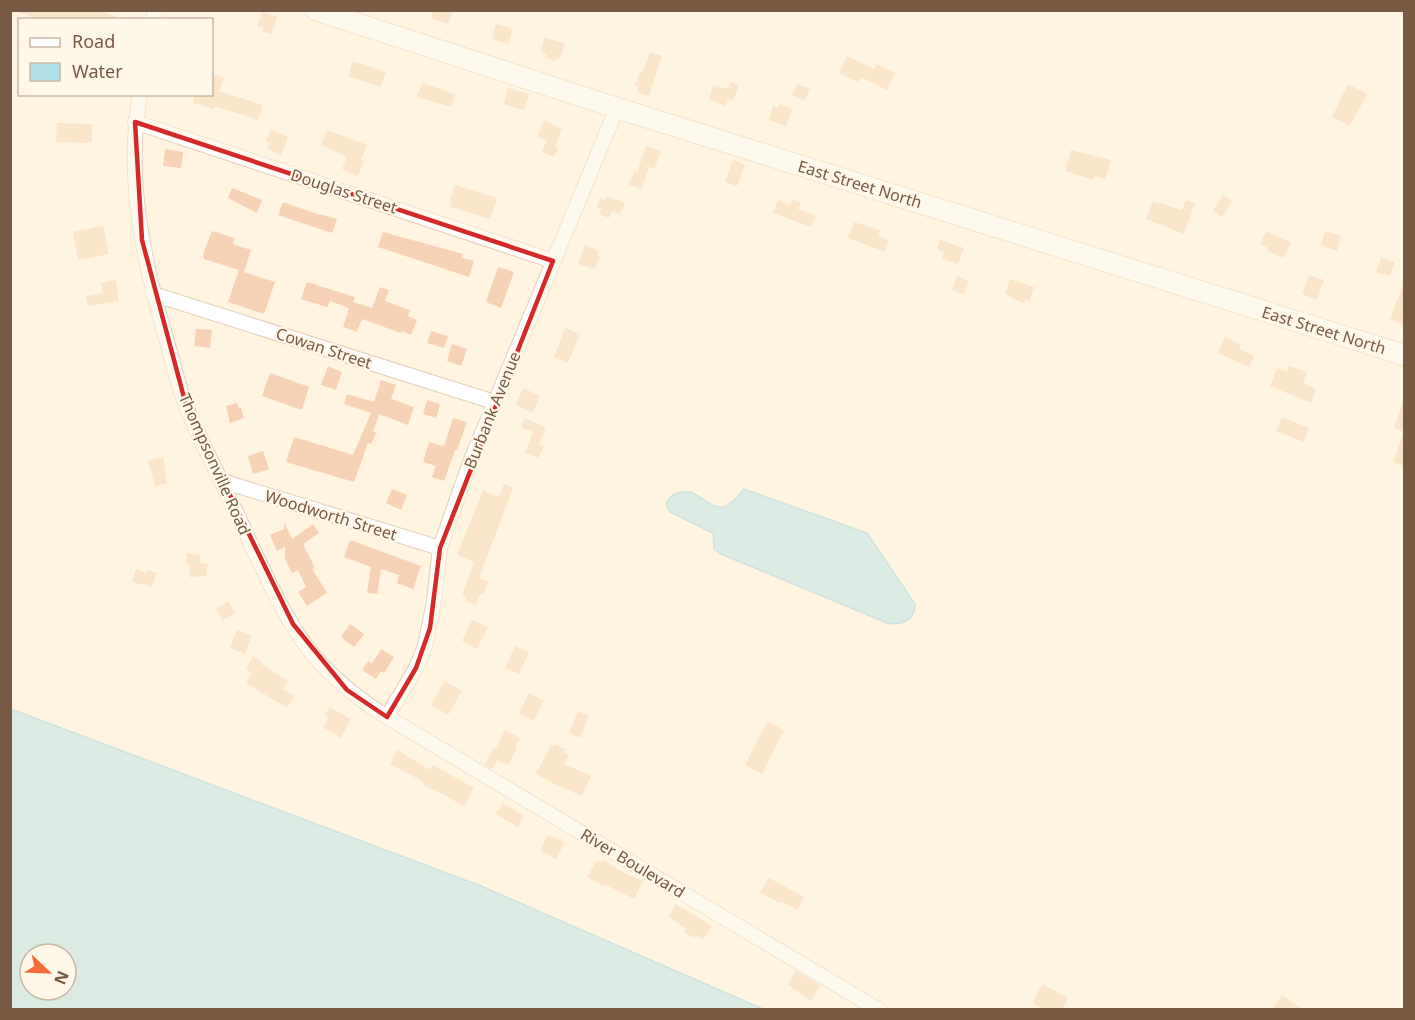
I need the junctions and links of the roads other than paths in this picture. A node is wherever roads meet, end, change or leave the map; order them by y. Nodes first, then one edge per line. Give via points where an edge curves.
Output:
1 (316, 10) edge
2 (140, 96) edge
3 (617, 108) junction
4 (135, 122) junction
5 (553, 261) junction
6 (153, 294) junction
7 (1404, 355) edge
8 (494, 402) junction
9 (222, 481) junction
10 (440, 548) junction
11 (387, 717) junction
12 (879, 1010) edge

1 - 3 main road, East Street North
2 - 4 street, Thompsonville Road
3 - 5 street, Burbank Avenue
3 - 7 main road, East Street North
4 - 5 street, Douglas Street
4 - 6 street, Thompsonville Road via 137,204
5 - 8 street, Burbank Avenue
6 - 8 street, Cowan Street
6 - 9 street, Thompsonville Road via 186,405
8 - 10 street, Burbank Avenue
9 - 10 street, Woodworth Street
9 - 11 street, Thompsonville Road via 271,586 314,655 347,690
10 - 11 street, Burbank Avenue via 425,646
11 - 12 street, River Boulevard

